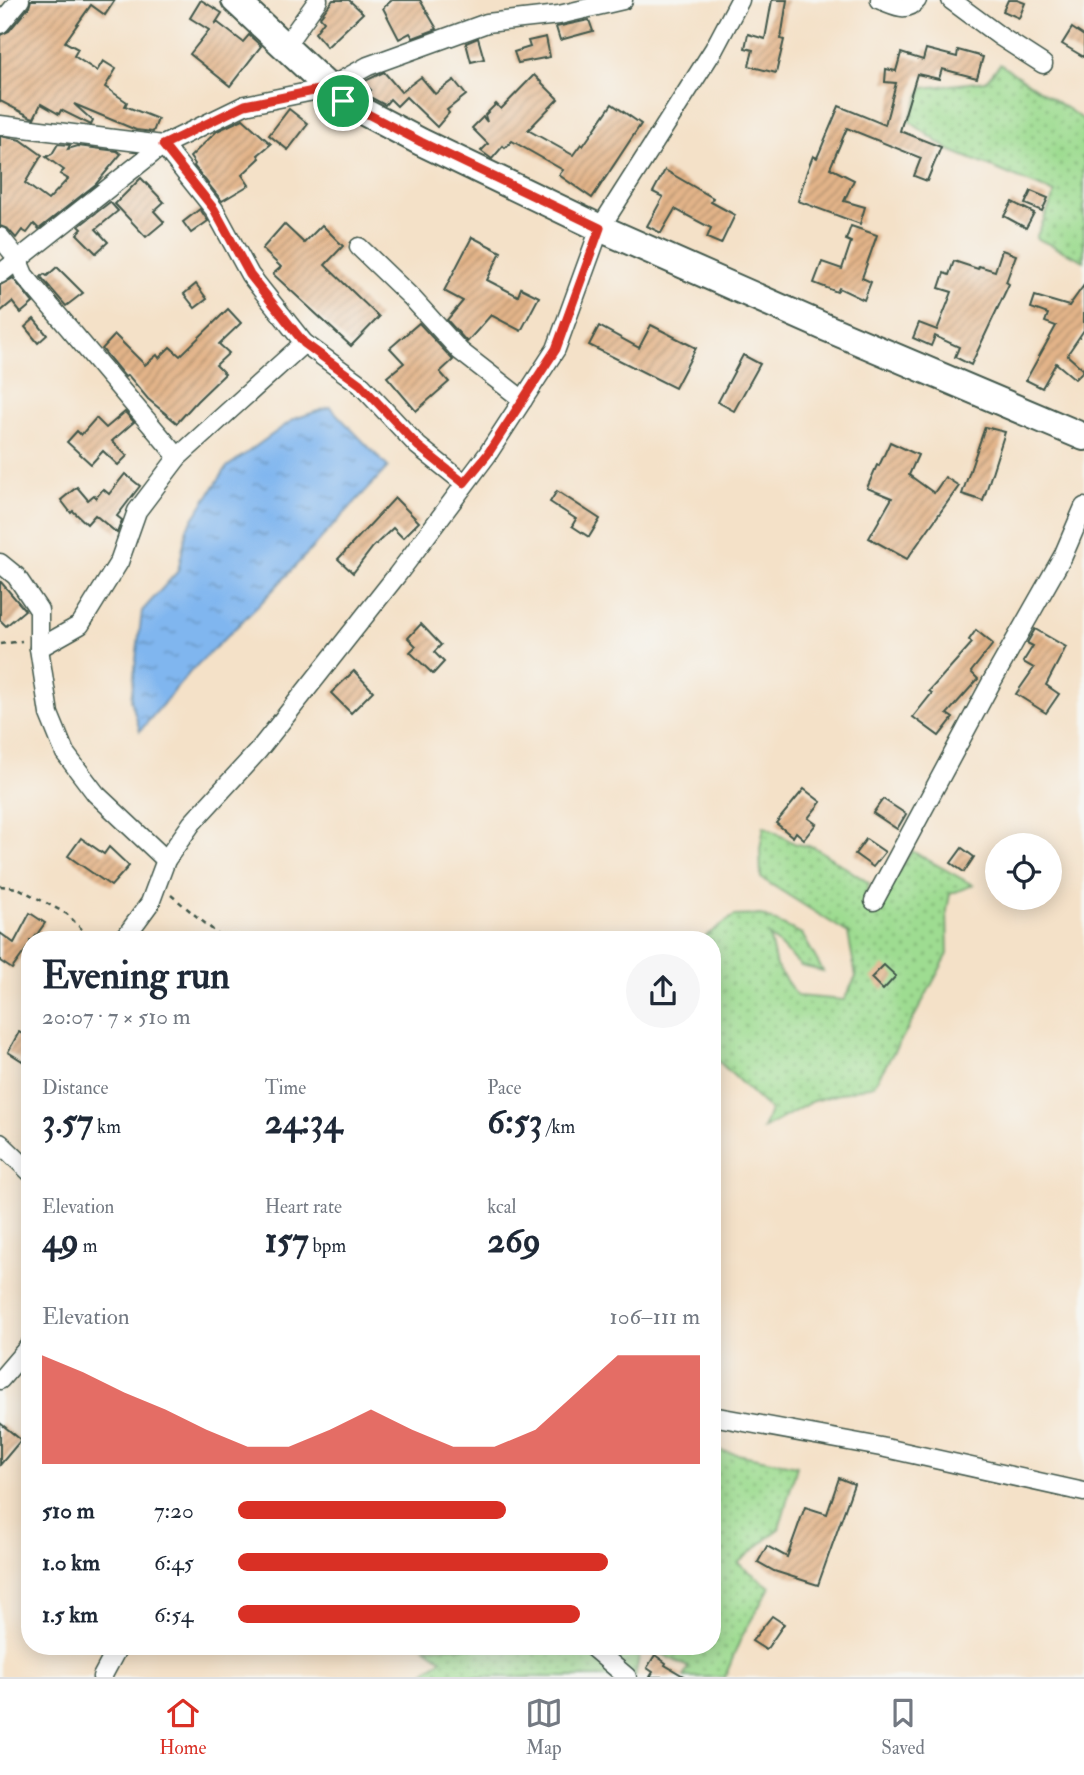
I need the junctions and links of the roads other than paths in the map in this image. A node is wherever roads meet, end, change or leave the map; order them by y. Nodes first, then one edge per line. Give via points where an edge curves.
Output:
1 (20, 0) edge
2 (234, 0) edge
3 (318, 0) edge
4 (623, 0) edge
5 (740, 0) edge
6 (880, 0) edge
7 (917, 0) edge
8 (951, 0) edge
9 (0, 24) edge
10 (285, 46) junction
11 (1043, 64) dead end
12 (328, 88) junction
13 (0, 125) edge
14 (163, 145) junction
15 (600, 228) junction
16 (0, 237) edge
17 (359, 247) dead end
18 (17, 258) junction
19 (0, 274) edge
20 (304, 343) junction
21 (523, 400) junction
22 (1084, 437) edge
23 (178, 457) junction
24 (464, 483) junction
25 (1084, 507) edge
26 (0, 563) edge
27 (39, 643) junction
28 (166, 860) junction
29 (874, 901) dead end
30 (130, 931) edge
31 (0, 1143) edge
32 (21, 1163) edge
33 (21, 1356) edge
34 (0, 1380) edge
35 (721, 1418) edge
36 (1084, 1492) edge
37 (114, 1655) edge
38 (601, 1655) edge
39 (102, 1677) edge
40 (627, 1677) edge

1 - 9 street
2 - 10 main road
3 - 10 street
4 - 12 street via 559,15 487,23 368,66
5 - 15 street
6 - 7 street via 902,8
8 - 11 street
10 - 12 main road
12 - 14 street via 245,105
12 - 15 main road via 343,101 421,142
13 - 14 street
14 - 18 street
14 - 20 street via 214,209 250,275
15 - 21 street via 556,349
15 - 22 main road
16 - 18 street
17 - 21 street via 460,351
18 - 19 street
18 - 23 street via 24,275
20 - 23 street
20 - 24 street via 360,384 418,446
21 - 24 street
23 - 27 street via 137,512 119,562 80,625
24 - 28 street via 258,751 192,823
25 - 29 street via 1063,556
26 - 27 street via 16,576 39,610
27 - 28 street via 49,714 65,753 96,793
28 - 30 street via 150,903
31 - 32 street
33 - 34 street
35 - 36 street
37 - 39 street
38 - 40 street

